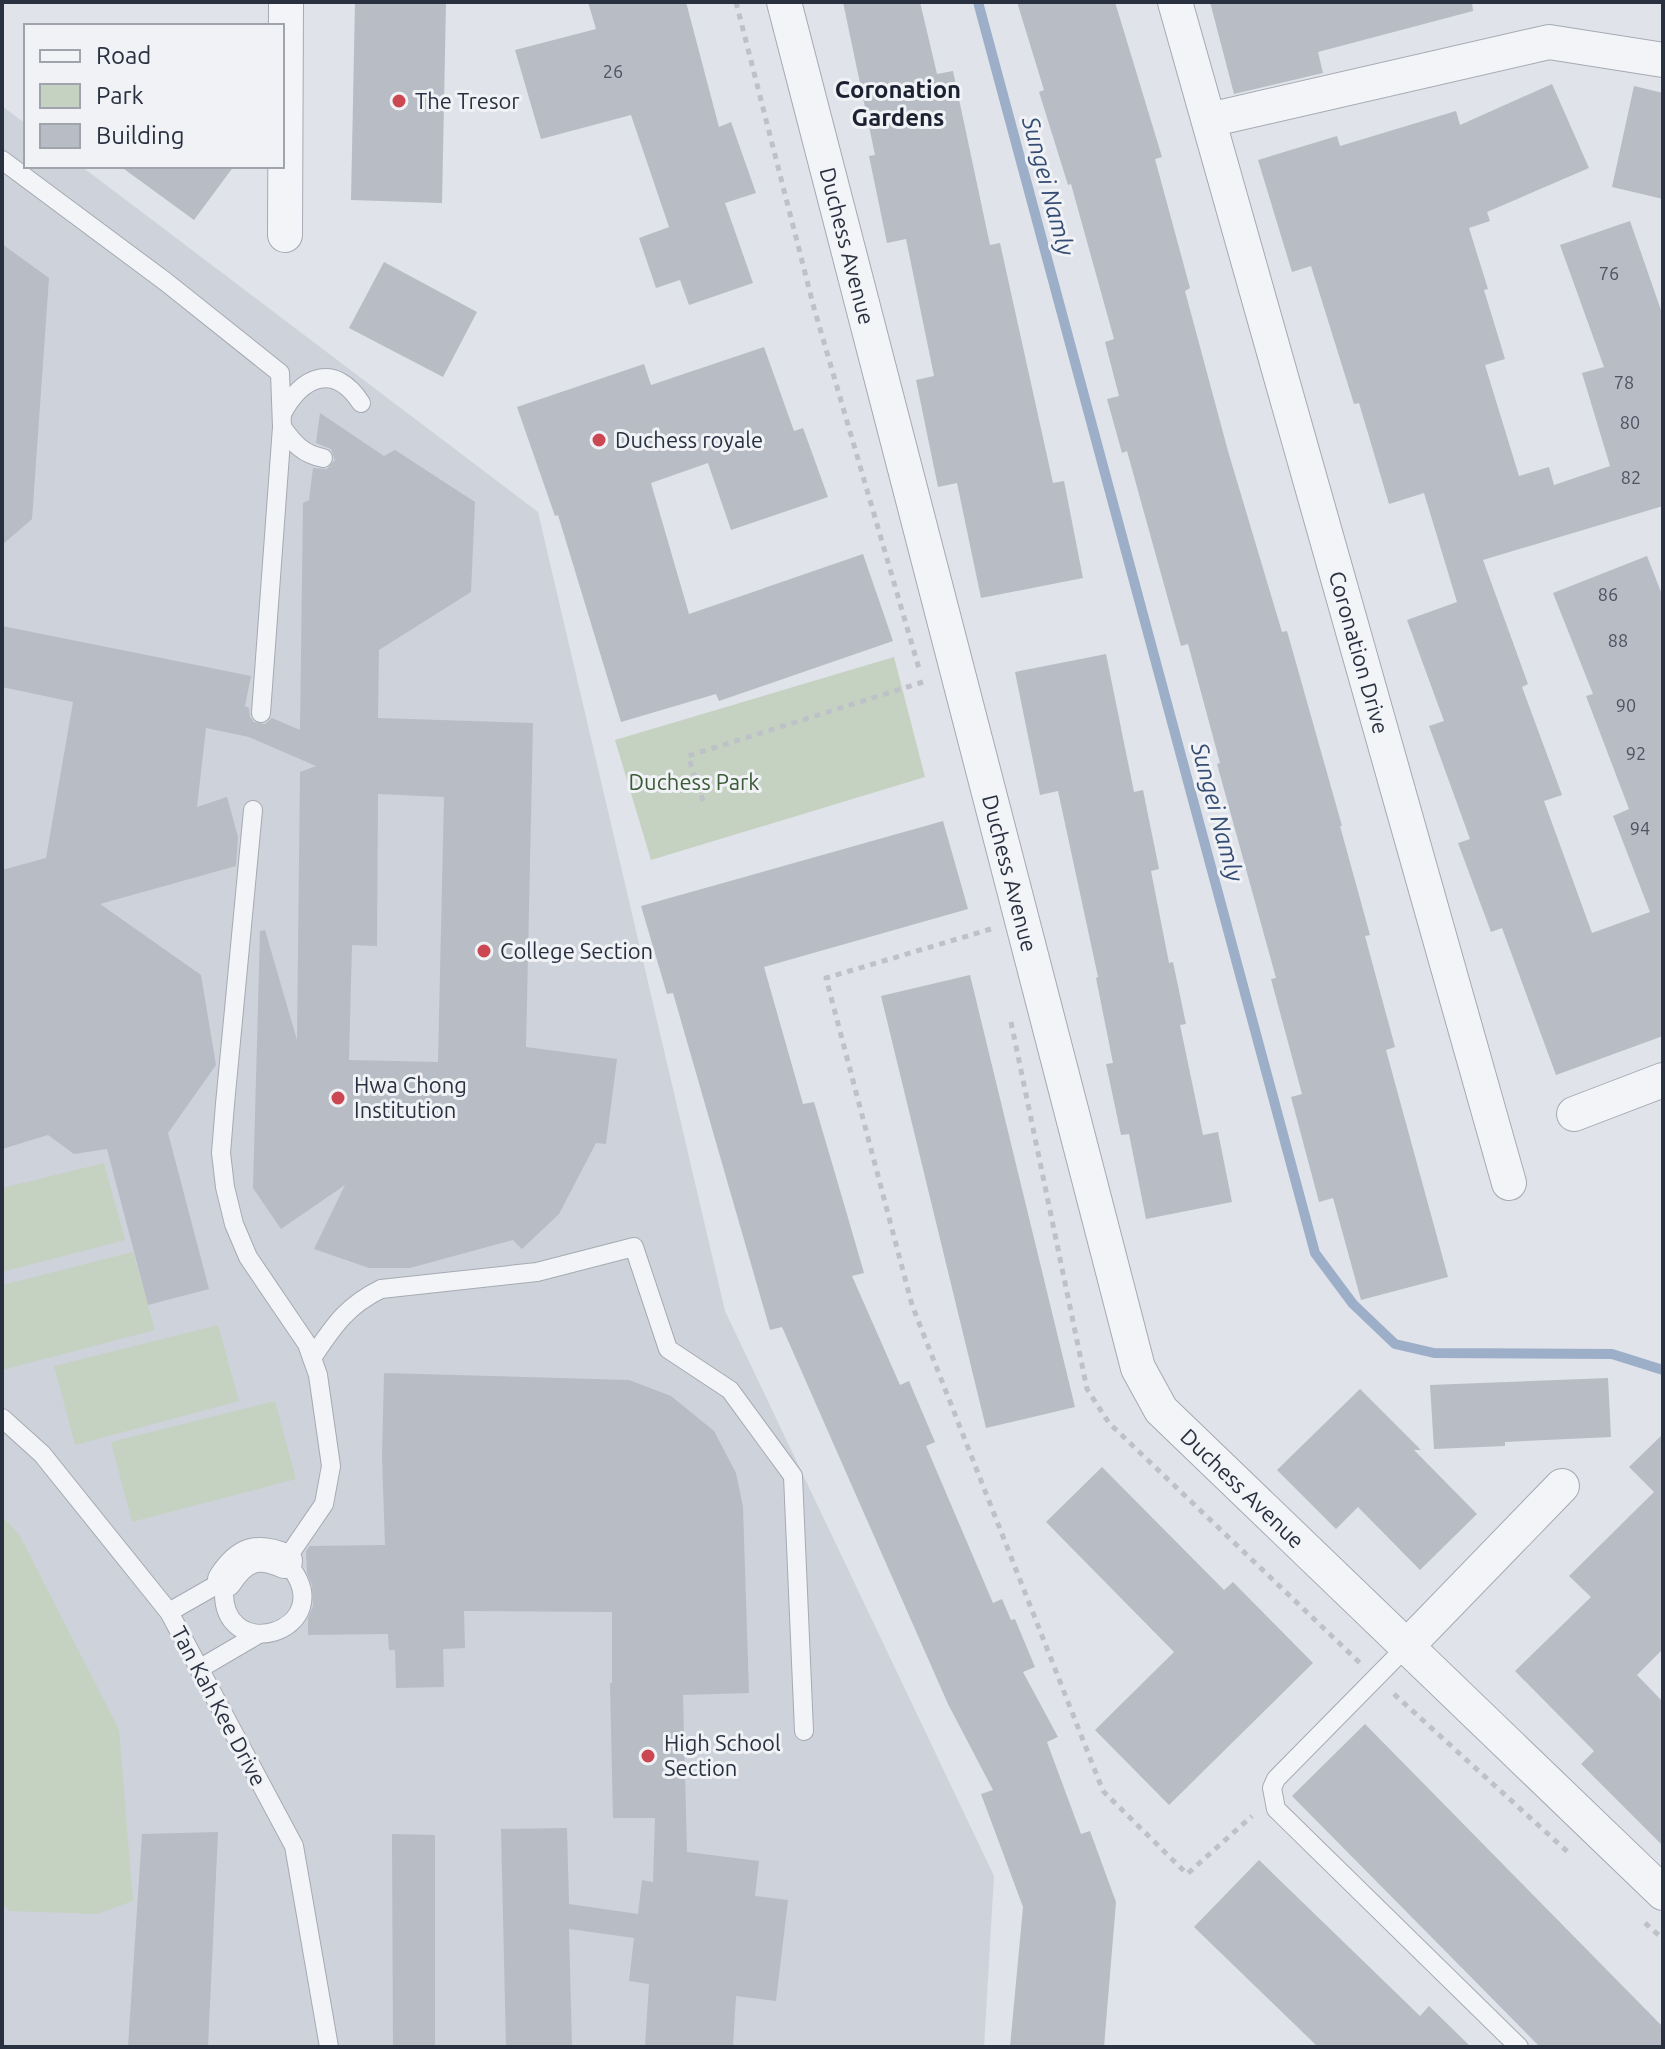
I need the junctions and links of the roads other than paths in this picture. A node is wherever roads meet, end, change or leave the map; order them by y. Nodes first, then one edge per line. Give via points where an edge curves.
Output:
1 (286, 2) edge
2 (784, 2) edge
3 (1175, 2) edge
4 (1663, 60) edge
5 (1209, 120) junction
6 (2, 160) edge
7 (285, 235) dead end
8 (361, 403) dead end
9 (282, 420) junction
10 (323, 458) dead end
11 (261, 713) dead end
12 (253, 810) dead end
13 (1663, 1080) edge
14 (1574, 1114) dead end
15 (1509, 1183) dead end
16 (312, 1358) junction
17 (2, 1418) edge
18 (1562, 1486) dead end
19 (285, 1561) junction
20 (225, 1580) junction
21 (169, 1612) junction
22 (257, 1635) junction
23 (1407, 1646) junction
24 (199, 1669) junction
25 (804, 1731) dead end
26 (1663, 1893) edge
27 (329, 2047) edge
28 (1519, 2047) edge

1 - 7 street
2 - 23 street, Duchess Avenue via 1007,924 1138,1368 1161,1410
3 - 5 street, Coronation Drive
4 - 5 street via 1549,42
5 - 15 street, Coronation Drive
6 - 9 lane via 280,373
8 - 9 lane via 344,384 318,379 296,390
9 - 10 lane via 299,449
9 - 11 lane
12 - 16 lane via 221,1153 234,1224 248,1257
13 - 14 street
16 - 19 lane via 331,1466 324,1504
16 - 25 lane via 341,1316 381,1289 537,1272 634,1247 668,1349 730,1390 793,1476
17 - 21 lane, Tan Kah Kee Drive via 42,1454
18 - 23 street
19 - 20 street via 268,1554 250,1556
19 - 22 lane via 303,1591 301,1609 291,1624
20 - 21 lane
20 - 22 lane via 222,1598 228,1615 240,1629
21 - 24 lane, Tan Kah Kee Drive
22 - 24 lane
23 - 26 street, Duchess Avenue
23 - 28 lane via 1276,1779 1276,1809
24 - 27 lane, Tan Kah Kee Drive via 294,1846

